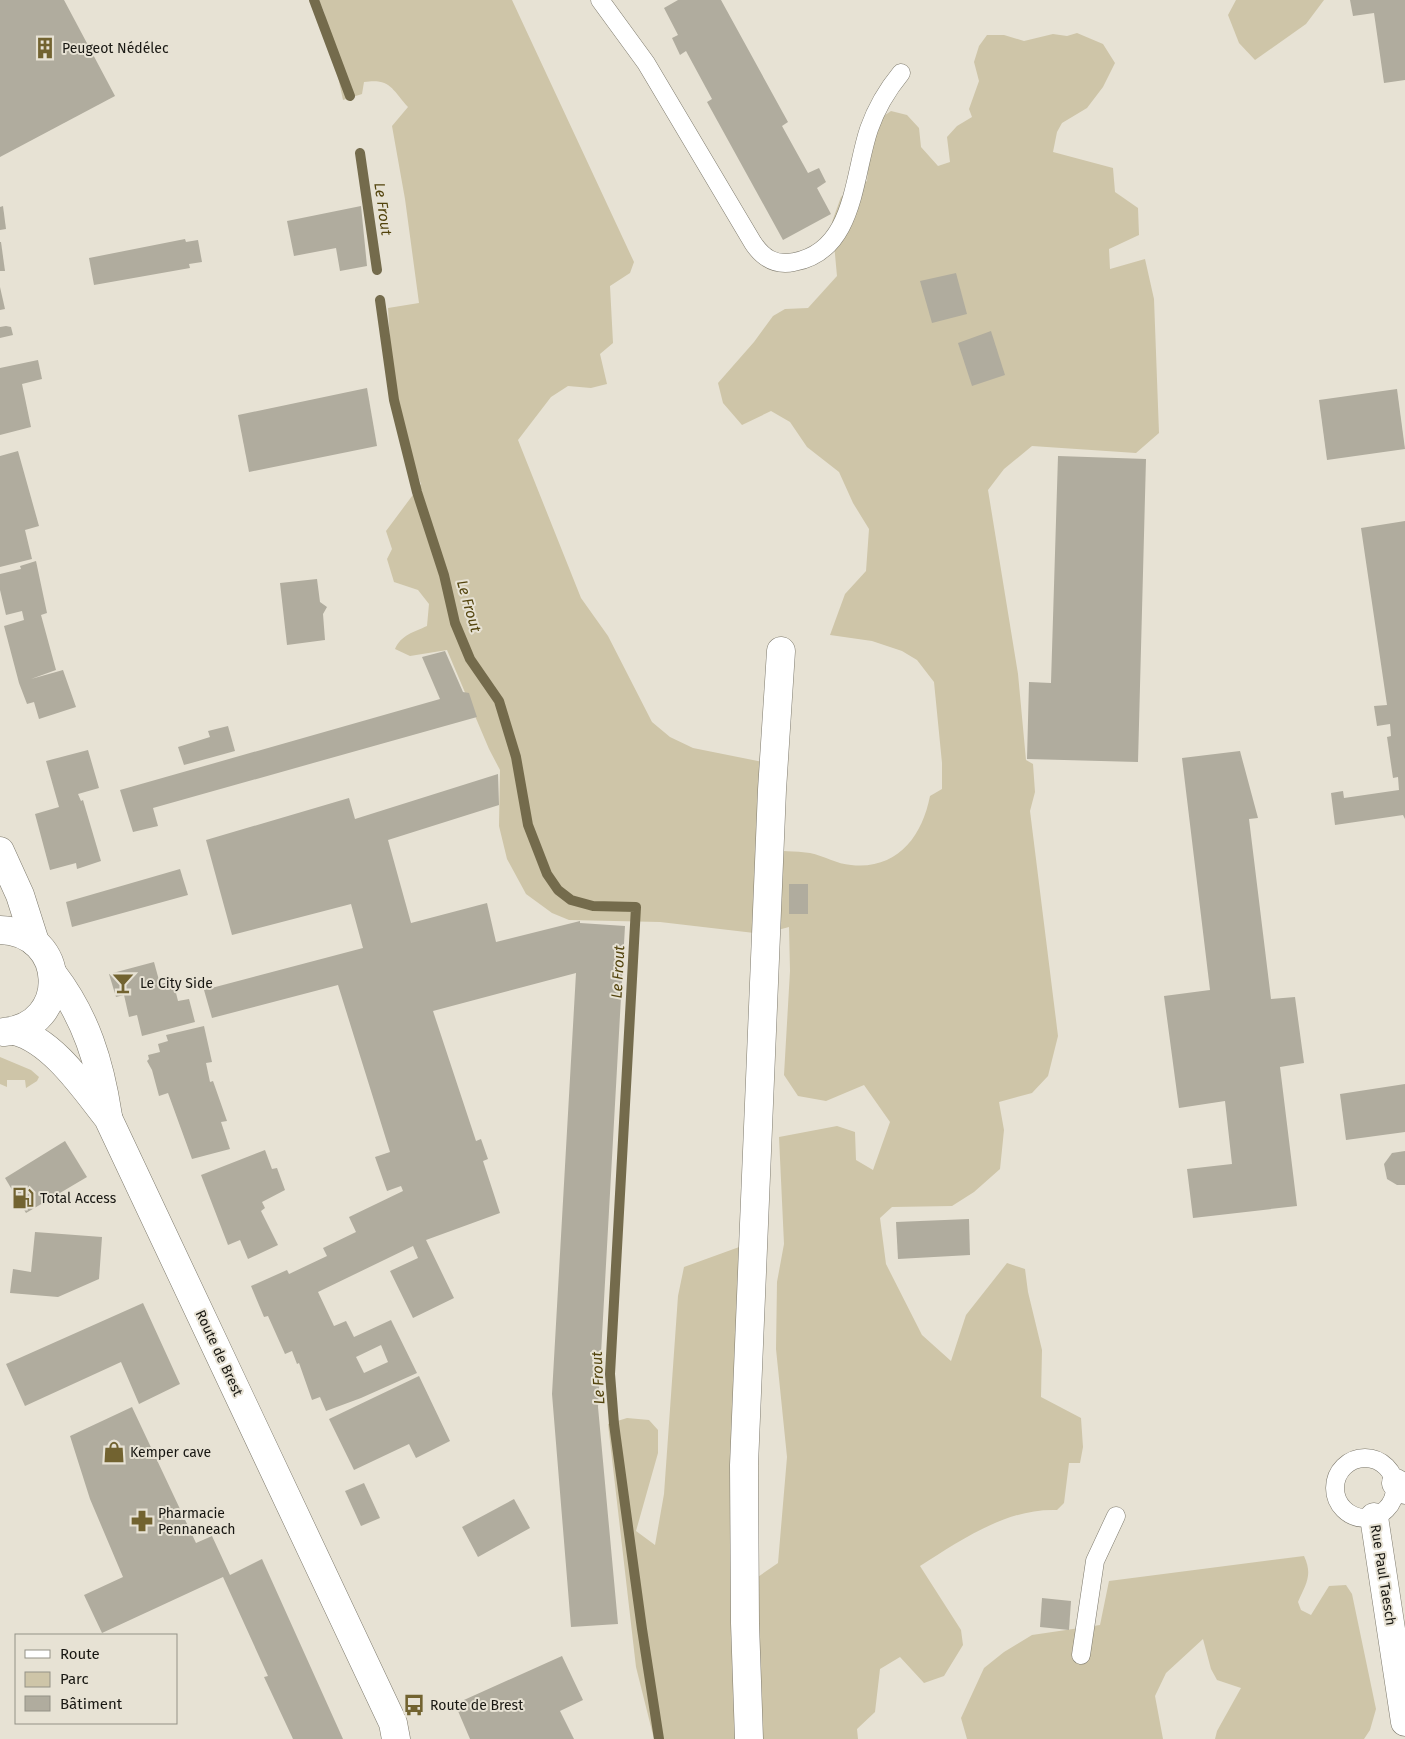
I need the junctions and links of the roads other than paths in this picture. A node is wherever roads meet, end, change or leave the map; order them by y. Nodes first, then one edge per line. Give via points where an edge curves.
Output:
1 (600, 0) edge
2 (901, 73) dead end
3 (781, 651) dead end
4 (0, 851) edge
5 (0, 930) edge
6 (35, 942) junction
7 (53, 974) junction
8 (7, 1031) edge
9 (108, 1118) junction
10 (1400, 1486) edge
11 (1116, 1516) dead end
12 (1374, 1517) junction
13 (1081, 1655) dead end
14 (1405, 1722) edge
15 (400, 1734) edge
16 (749, 1739) edge

1 - 2 lane via 646,63 753,243 762,255 775,262 805,260 821,252 838,233 848,209 869,128 887,90
3 - 16 street via 772,790 744,1465
4 - 6 street via 20,894
5 - 6 street via 24,934
6 - 7 street, Route de Brest via 47,956
7 - 8 street via 53,989 40,1016 29,1025
7 - 9 street, Route de Brest via 74,1004 93,1049
8 - 9 street, Route de Brest via 28,1034 57,1058
9 - 15 street, Route de Brest
10 - 12 lane via 1387,1510
10 - 12 lane via 1387,1466 1371,1458 1352,1460 1341,1469 1335,1490 1342,1508 1359,1518
11 - 13 lane via 1096,1561
12 - 14 street, Rue Paul Taesch

